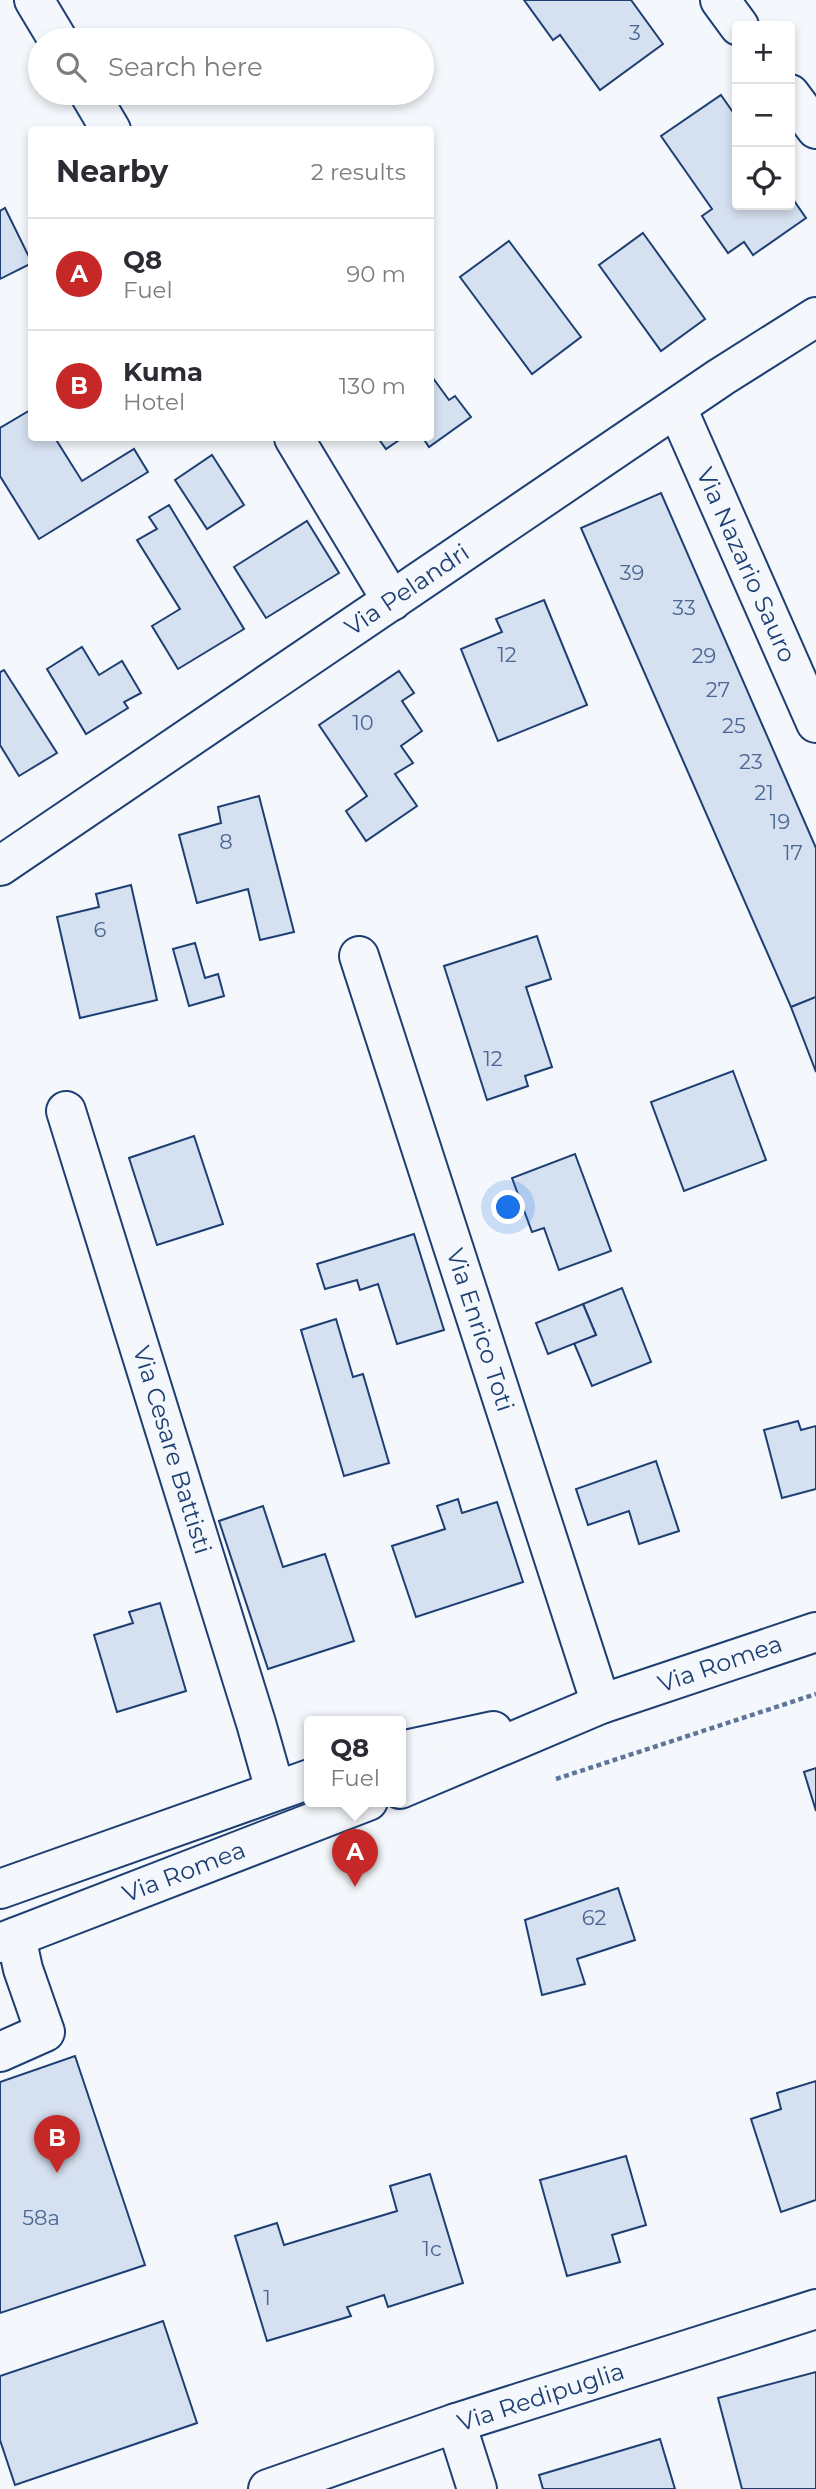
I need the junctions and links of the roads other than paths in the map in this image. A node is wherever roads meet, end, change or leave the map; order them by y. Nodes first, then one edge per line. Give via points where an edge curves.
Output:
1 (34, 0) edge
2 (720, 0) edge
3 (735, 21) edge
4 (51, 28) edge
5 (795, 101) edge
6 (96, 105) edge
7 (109, 126) edge
8 (816, 129) edge
9 (816, 317) edge
10 (677, 408) junction
11 (296, 441) edge
12 (392, 601) junction
13 (816, 723) edge
14 (0, 866) edge
15 (359, 956) dead end
16 (66, 1111) dead end
17 (816, 1632) edge
18 (592, 1707) junction
19 (406, 1750) edge
20 (292, 1784) edge
21 (406, 1787) edge
22 (352, 1807) edge
23 (0, 1889) edge
24 (8, 1940) edge
25 (0, 2052) edge
26 (816, 2309) edge
27 (456, 2423) junction
28 (268, 2489) edge
29 (477, 2489) edge

1 - 4 street
2 - 3 street
5 - 8 street
6 - 7 street
9 - 10 street, Via Pelandri
10 - 12 street, Via Pelandri
10 - 13 street, Via Nazario Sauro
11 - 12 street
12 - 14 street, Via Pelandri
15 - 18 street, Via Enrico Toti
16 - 20 street, Via Cesare Battisti via 252,1709
17 - 18 street, Via Romea
18 - 19 street, Via Romea
18 - 21 street, Via Romea
20 - 23 street, Via Romea
22 - 24 street, Via Romea
24 - 25 street via 45,2032
26 - 27 street, Via Redipuglia
27 - 28 street, Via Redipuglia
27 - 29 street

